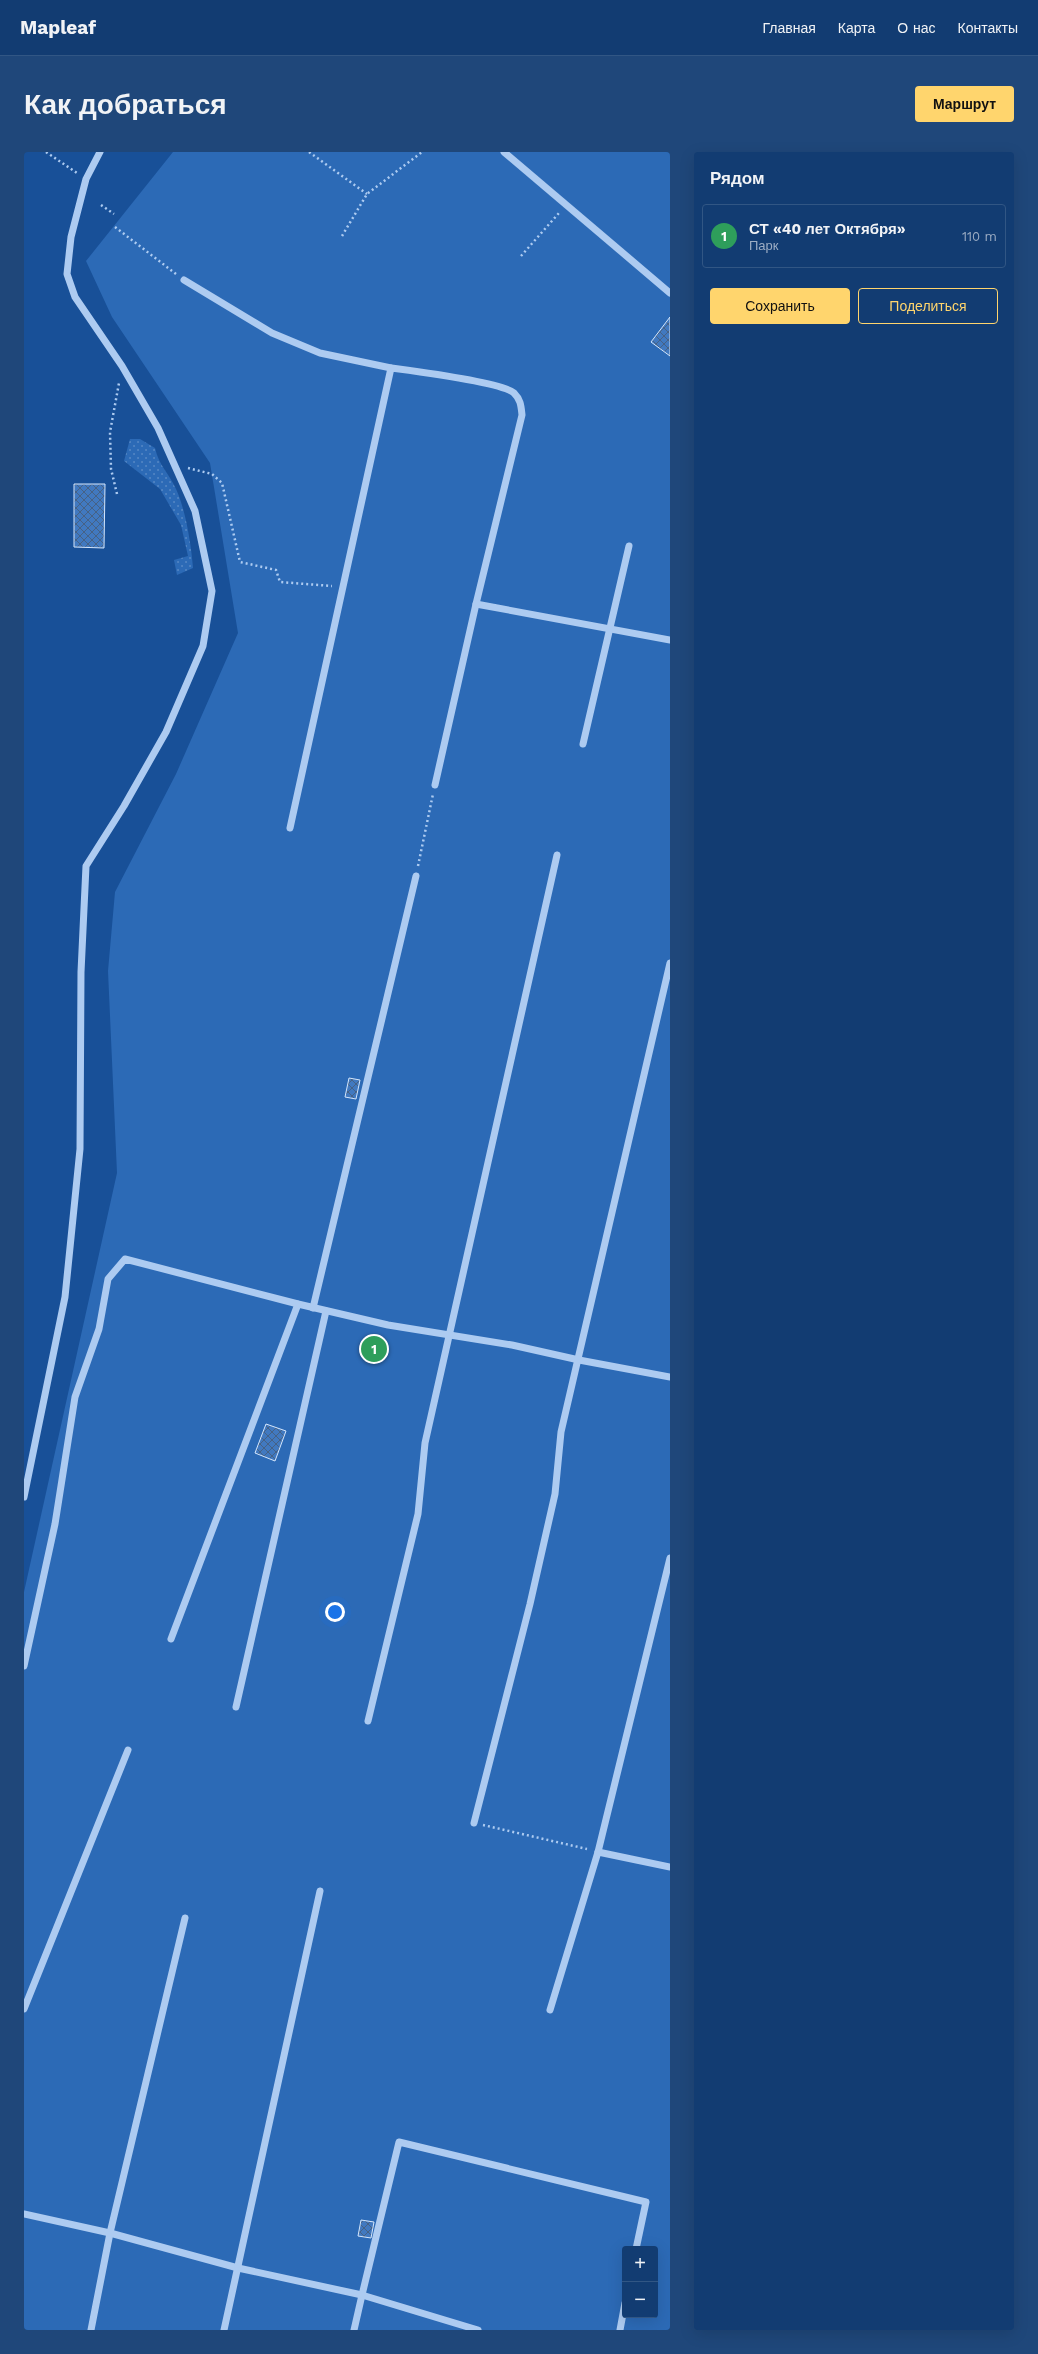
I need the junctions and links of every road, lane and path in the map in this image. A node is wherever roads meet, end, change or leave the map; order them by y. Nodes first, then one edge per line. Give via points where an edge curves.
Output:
1 (46, 152) edge
2 (100, 152) edge
3 (309, 152) edge
4 (422, 152) edge
5 (504, 152) edge
6 (86, 179) junction
7 (367, 194) junction
8 (101, 205) dead end
9 (565, 206) junction
10 (114, 214) dead end
11 (115, 227) dead end
12 (342, 236) dead end
13 (521, 256) dead end
14 (184, 280) joint
15 (670, 293) edge
16 (122, 366) junction
17 (391, 368) junction
18 (174, 465) junction
19 (117, 494) dead end
20 (629, 546) dead end
21 (343, 587) junction
22 (476, 604) junction
23 (610, 627) junction
24 (670, 640) edge
25 (583, 744) dead end
26 (436, 785) joint
27 (290, 828) dead end
28 (557, 855) dead end
29 (416, 876) joint
30 (670, 963) edge
31 (298, 1304) junction
32 (313, 1308) junction
33 (326, 1311) junction
34 (450, 1336) junction
35 (579, 1360) junction
36 (670, 1377) edge
37 (24, 1497) edge
38 (670, 1558) edge
39 (171, 1638) dead end
40 (24, 1666) edge
41 (236, 1707) dead end
42 (368, 1721) dead end
43 (128, 1750) dead end
44 (474, 1823) joint
45 (598, 1852) junction
46 (670, 1867) edge
47 (320, 1891) dead end
48 (185, 1918) dead end
49 (24, 2009) edge
50 (550, 2010) dead end
51 (24, 2214) edge
52 (110, 2233) junction
53 (637, 2246) edge
54 (238, 2268) junction
55 (362, 2296) junction
56 (622, 2318) edge
57 (91, 2330) edge
58 (224, 2330) edge
59 (354, 2330) edge
60 (478, 2330) edge
61 (620, 2330) edge

1 - 6 path
2 - 6 lane
3 - 7 path
4 - 7 path
5 - 9 lane
6 - 16 lane via 71,237 67,274 75,297
7 - 12 path
8 - 10 path
9 - 13 path
9 - 15 lane
11 - 14 path
14 - 17 lane via 272,333 320,353
16 - 18 lane via 158,428
16 - 19 path via 110,432 111,469
17 - 21 lane
17 - 22 lane via 490,384 513,392 521,403 522,415
18 - 21 path via 212,474 222,483 240,562 276,570 280,582
18 - 37 lane via 195,511 212,591 203,646 166,732 86,866 78,1164 65,1297
20 - 23 lane
21 - 27 lane
22 - 23 lane
22 - 26 lane
23 - 24 lane
23 - 25 lane
26 - 29 path
28 - 34 lane
29 - 32 lane
30 - 35 lane
31 - 32 lane
31 - 39 lane
31 - 40 lane via 125,1259 108,1279 99,1329 74,1397 55,1524
32 - 33 lane
33 - 34 lane
33 - 41 lane
34 - 35 lane via 512,1345
34 - 42 lane via 425,1443 418,1514
35 - 36 lane
35 - 44 lane via 562,1432 555,1494
38 - 45 lane
43 - 49 lane
44 - 45 path
45 - 46 lane
45 - 50 lane
47 - 54 lane
48 - 52 lane
51 - 52 lane
52 - 54 lane
52 - 57 lane
53 - 55 lane via 646,2202 399,2142
54 - 55 lane
54 - 58 lane
55 - 59 lane
55 - 60 lane
56 - 61 lane

